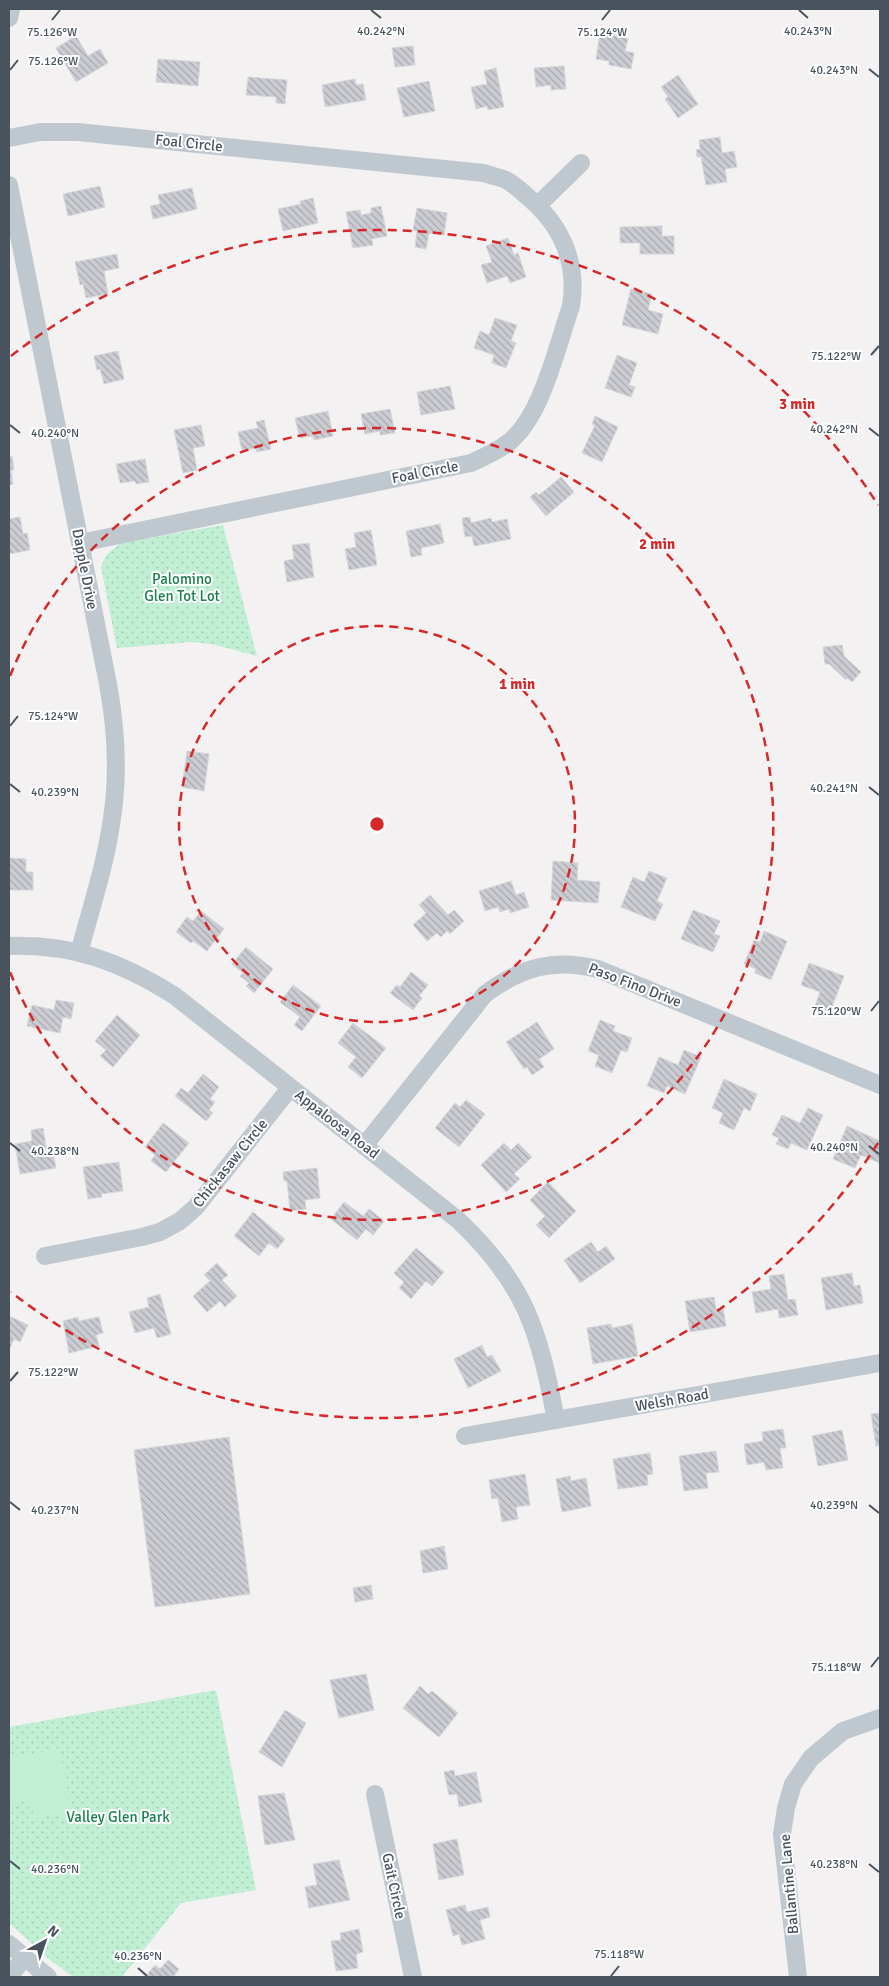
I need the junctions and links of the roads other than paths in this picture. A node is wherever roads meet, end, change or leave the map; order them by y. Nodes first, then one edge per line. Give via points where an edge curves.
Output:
1 (11, 9) edge
2 (9, 18) edge
3 (9, 138) edge
4 (582, 163) dead end
5 (9, 185) edge
6 (538, 206) junction
7 (80, 543) junction
8 (9, 946) edge
9 (79, 953) junction
10 (880, 1085) edge
11 (290, 1088) junction
12 (364, 1146) junction
13 (45, 1256) dead end
14 (880, 1363) edge
15 (556, 1420) junction
16 (464, 1436) dead end
17 (880, 1718) edge
18 (375, 1794) dead end
19 (9, 1944) edge
20 (24, 1958) junction
21 (9, 1977) edge
22 (48, 1977) edge
23 (413, 1977) edge
24 (798, 1977) edge

1 - 2 street
3 - 6 street, Foal Circle via 40,132 78,132 484,173 506,180
4 - 6 street
5 - 7 street, Dapple Drive
6 - 7 street, Foal Circle via 565,244 573,272 573,292 539,400 525,426 510,442 471,463
7 - 9 street, Dapple Drive via 108,684 116,766 108,844
8 - 9 street, Appaloosa Road via 56,948
9 - 11 street, Appaloosa Road via 127,968 175,996
10 - 12 street, Paso Fino Drive via 598,969 582,965 550,965 526,970 485,994
11 - 12 street, Appaloosa Road
11 - 13 street, Chickasaw Circle via 196,1207 180,1221 142,1238
12 - 15 street, Appaloosa Road via 458,1220 508,1275 540,1344
14 - 15 street, Welsh Road
15 - 16 street, Welsh Road
17 - 24 street, Ballantine Lane via 843,1732 811,1758 788,1800 782,1834
18 - 23 street, Gait Circle
19 - 20 street
20 - 21 street
20 - 22 street

